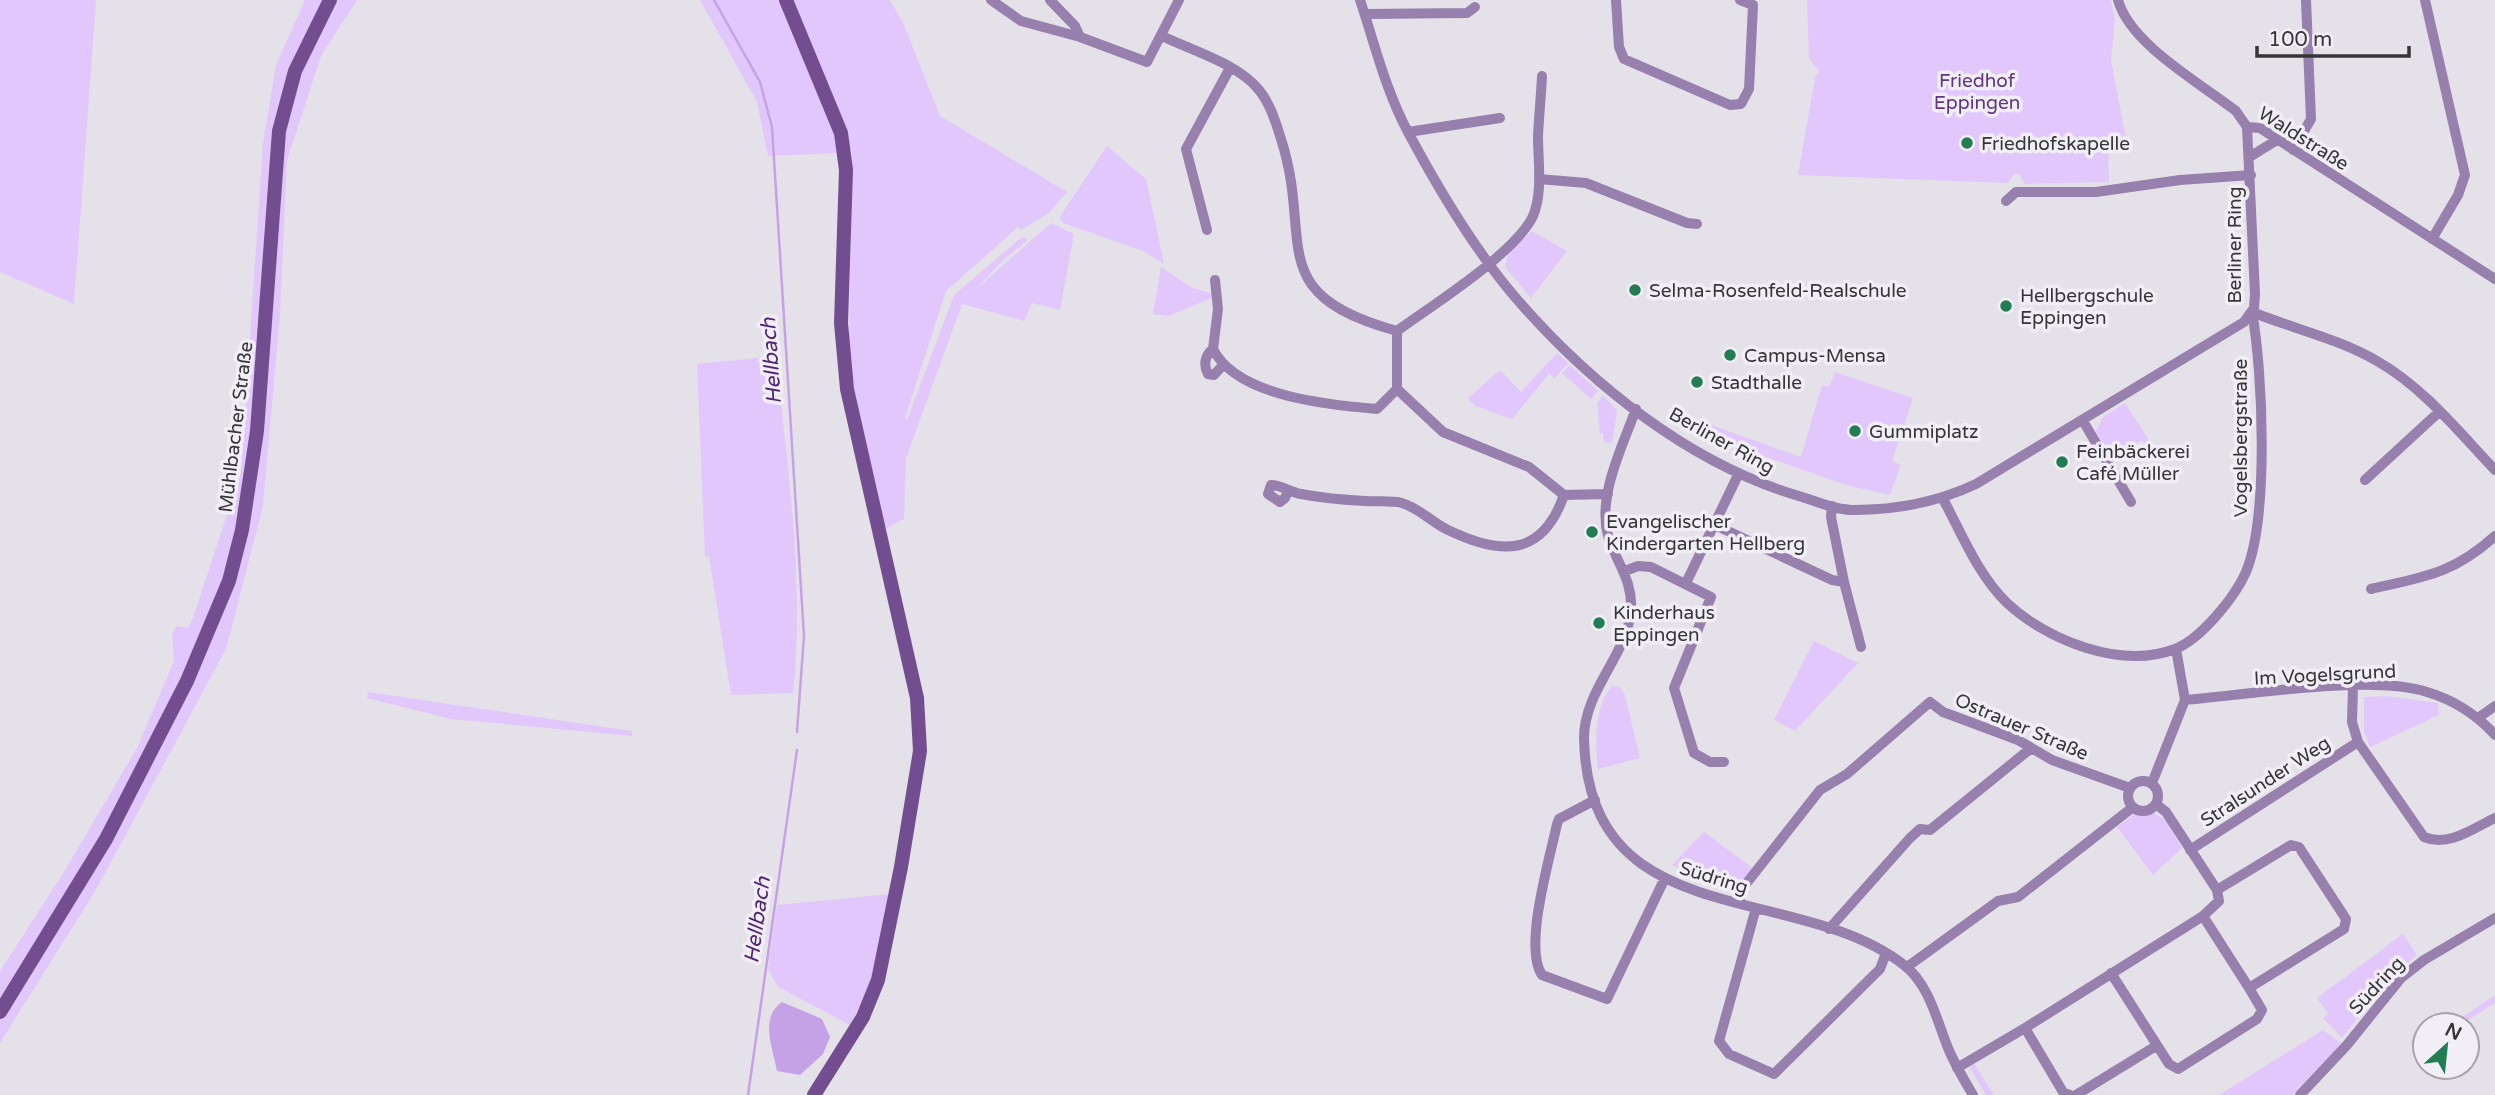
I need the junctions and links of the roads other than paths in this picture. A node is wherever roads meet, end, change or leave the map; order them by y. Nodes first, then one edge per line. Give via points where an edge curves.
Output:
1 (330, 0) edge
2 (786, 0) edge
3 (991, 0) edge
4 (1050, 0) edge
5 (1179, 0) edge
6 (1360, 0) edge
7 (1616, 0) edge
8 (1740, 0) edge
9 (2118, 0) edge
10 (2306, 0) edge
11 (2425, 0) edge
12 (1475, 7) dead end
13 (1365, 14) junction
14 (1162, 36) junction
15 (1080, 37) junction
16 (1230, 68) junction
17 (1542, 76) dead end
18 (1500, 118) dead end
19 (2247, 127) junction
20 (1408, 132) junction
21 (2277, 140) junction
22 (2293, 150) junction
23 (2250, 156) junction
24 (2251, 175) junction
25 (1539, 179) junction
26 (2006, 201) dead end
27 (1697, 224) dead end
28 (1207, 230) dead end
29 (2432, 239) junction
30 (1489, 262) junction
31 (2495, 279) edge
32 (1214, 280) dead end
33 (2252, 313) junction
34 (1397, 331) junction
35 (1213, 349) junction
36 (1223, 365) junction
37 (1397, 389) junction
38 (1636, 409) junction
39 (2439, 412) junction
40 (2083, 421) junction
41 (2495, 470) edge
42 (1739, 473) junction
43 (2365, 480) dead end
44 (1288, 491) dead end
45 (1608, 494) junction
46 (1564, 495) junction
47 (1943, 499) junction
48 (2131, 502) dead end
49 (1832, 506) junction
50 (1715, 525) junction
51 (2495, 536) edge
52 (1625, 571) junction
53 (1844, 582) junction
54 (1686, 583) junction
55 (2371, 589) dead end
56 (1861, 647) dead end
57 (2176, 649) junction
58 (2353, 687) junction
59 (2185, 701) junction
60 (2495, 706) edge
61 (2479, 718) junction
62 (2495, 734) edge
63 (2358, 742) junction
64 (2030, 749) junction
65 (1724, 762) dead end
66 (2152, 783) junction
67 (2130, 788) junction
68 (1595, 800) junction
69 (2156, 804) junction
70 (2133, 807) junction
71 (2495, 818) edge
72 (2190, 850) junction
73 (1664, 880) junction
74 (2217, 890) junction
75 (1739, 903) junction
76 (1756, 908) junction
77 (2203, 916) junction
78 (2495, 918) edge
79 (1829, 929) junction
80 (1886, 953) junction
81 (1907, 968) junction
82 (2111, 973) junction
83 (2249, 988) junction
84 (0, 1012) edge
85 (2025, 1028) junction
86 (2156, 1046) junction
87 (1957, 1068) junction
88 (814, 1095) edge
89 (1973, 1095) edge
90 (2073, 1095) edge
91 (2300, 1095) edge

1 - 84 main road, Mühlbacher Straße via 295,71 279,131 257,431 229,581 187,681 106,839
2 - 88 main road via 841,133 846,170 842,323 847,389 917,698 920,730 901,867 878,980 863,1017
3 - 15 street via 1021,21
4 - 15 street
5 - 14 street
6 - 13 street, Berliner Ring
7 - 8 street via 1624,59 1730,105 1741,104 1749,89 1753,5
9 - 19 street, Waldstraße via 2140,38 2236,111
10 - 22 street via 2311,119
11 - 29 street via 2465,175
12 - 13 street via 1467,13
13 - 20 street, Berliner Ring via 1382,72
14 - 15 street via 1147,62
14 - 16 street
16 - 28 street via 1186,149
16 - 34 street via 1261,92 1277,124 1291,169 1295,246 1314,289 1357,320
17 - 25 street
18 - 20 street
19 - 21 street, Waldstraße via 2260,128
19 - 23 street, Berliner Ring
20 - 30 street, Berliner Ring
21 - 22 street, Waldstraße
21 - 23 street
22 - 29 street, Waldstraße
23 - 24 street, Berliner Ring
24 - 26 street via 2096,192 2015,192
24 - 33 street, Berliner Ring
25 - 27 street via 1586,183
25 - 30 street via 1530,222
29 - 31 street, Waldstraße
30 - 34 street
30 - 38 street, Berliner Ring via 1545,330
32 - 35 street via 1219,309
33 - 39 street via 2322,335 2378,361 2411,384
33 - 40 street, Berliner Ring
33 - 57 street, Vogelsbergstraße via 2260,435 2253,548 2245,573 2224,605 2205,628
34 - 37 street
35 - 36 street
35 - 36 street via 1205,364 1208,374 1214,375
36 - 37 street via 1291,399 1312,404 1377,409
37 - 46 street via 1443,432 1528,467
38 - 42 street, Berliner Ring
38 - 45 street, Südring
39 - 41 street
39 - 43 street
40 - 47 street, Berliner Ring
40 - 48 street
42 - 49 street, Berliner Ring
42 - 50 street
44 - 46 street via 1339,500 1403,503 1448,530 1504,549 1528,542 1553,520
45 - 46 street
45 - 52 street, Südring via 1605,524
47 - 49 street, Berliner Ring via 1852,510
47 - 57 street, Vogelsbergstraße via 1988,582 2029,621 2056,636 2120,654 2150,655
49 - 53 street
50 - 53 street
50 - 54 street
51 - 55 street via 2470,559 2436,574
52 - 54 street via 1651,567
52 - 68 street, Südring via 1631,595 1628,625 1585,720 1587,773
53 - 56 street
54 - 65 street via 1708,593 1712,601 1675,688 1694,753 1710,762
57 - 59 street
58 - 59 street, Im Vogelsgrund
58 - 61 street, Im Vogelsgrund via 2425,691
58 - 63 street via 2352,722
59 - 66 street
60 - 61 street
61 - 62 street, Im Vogelsgrund
63 - 71 street via 2424,837 2449,840
63 - 72 street, Stralsunder Weg
64 - 67 street, Ostrauer Straße
64 - 75 street, Ostrauer Straße via 2018,740 1943,712 1930,702 1847,774 1820,790 1742,889
64 - 79 street via 1930,830 1920,829
66 - 67 street via 2140,781
66 - 69 street via 2158,793
67 - 70 street via 2128,798
68 - 73 street, Südring via 1622,844
68 - 73 street via 1557,824 1535,941 1542,975 1607,999
69 - 70 street via 2146,811
69 - 72 street
70 - 81 street via 2018,897 1998,901
72 - 74 street
73 - 75 street, Südring
74 - 77 street via 2219,901
74 - 83 street via 2291,845 2299,847 2346,919 2344,929
75 - 76 street, Südring
76 - 79 street, Südring
76 - 80 street via 1719,1041 1729,1054 1774,1074 1880,969
77 - 82 street
77 - 83 street
78 - 91 street, Südring via 2401,978
79 - 80 street, Südring via 1861,938
80 - 81 street, Südring
81 - 87 street, Südring via 1940,1022
82 - 85 street
82 - 86 street
83 - 86 street via 2262,1010 2257,1019 2178,1069
85 - 87 street
85 - 90 street via 2063,1092
86 - 90 street
87 - 89 street, Südring

